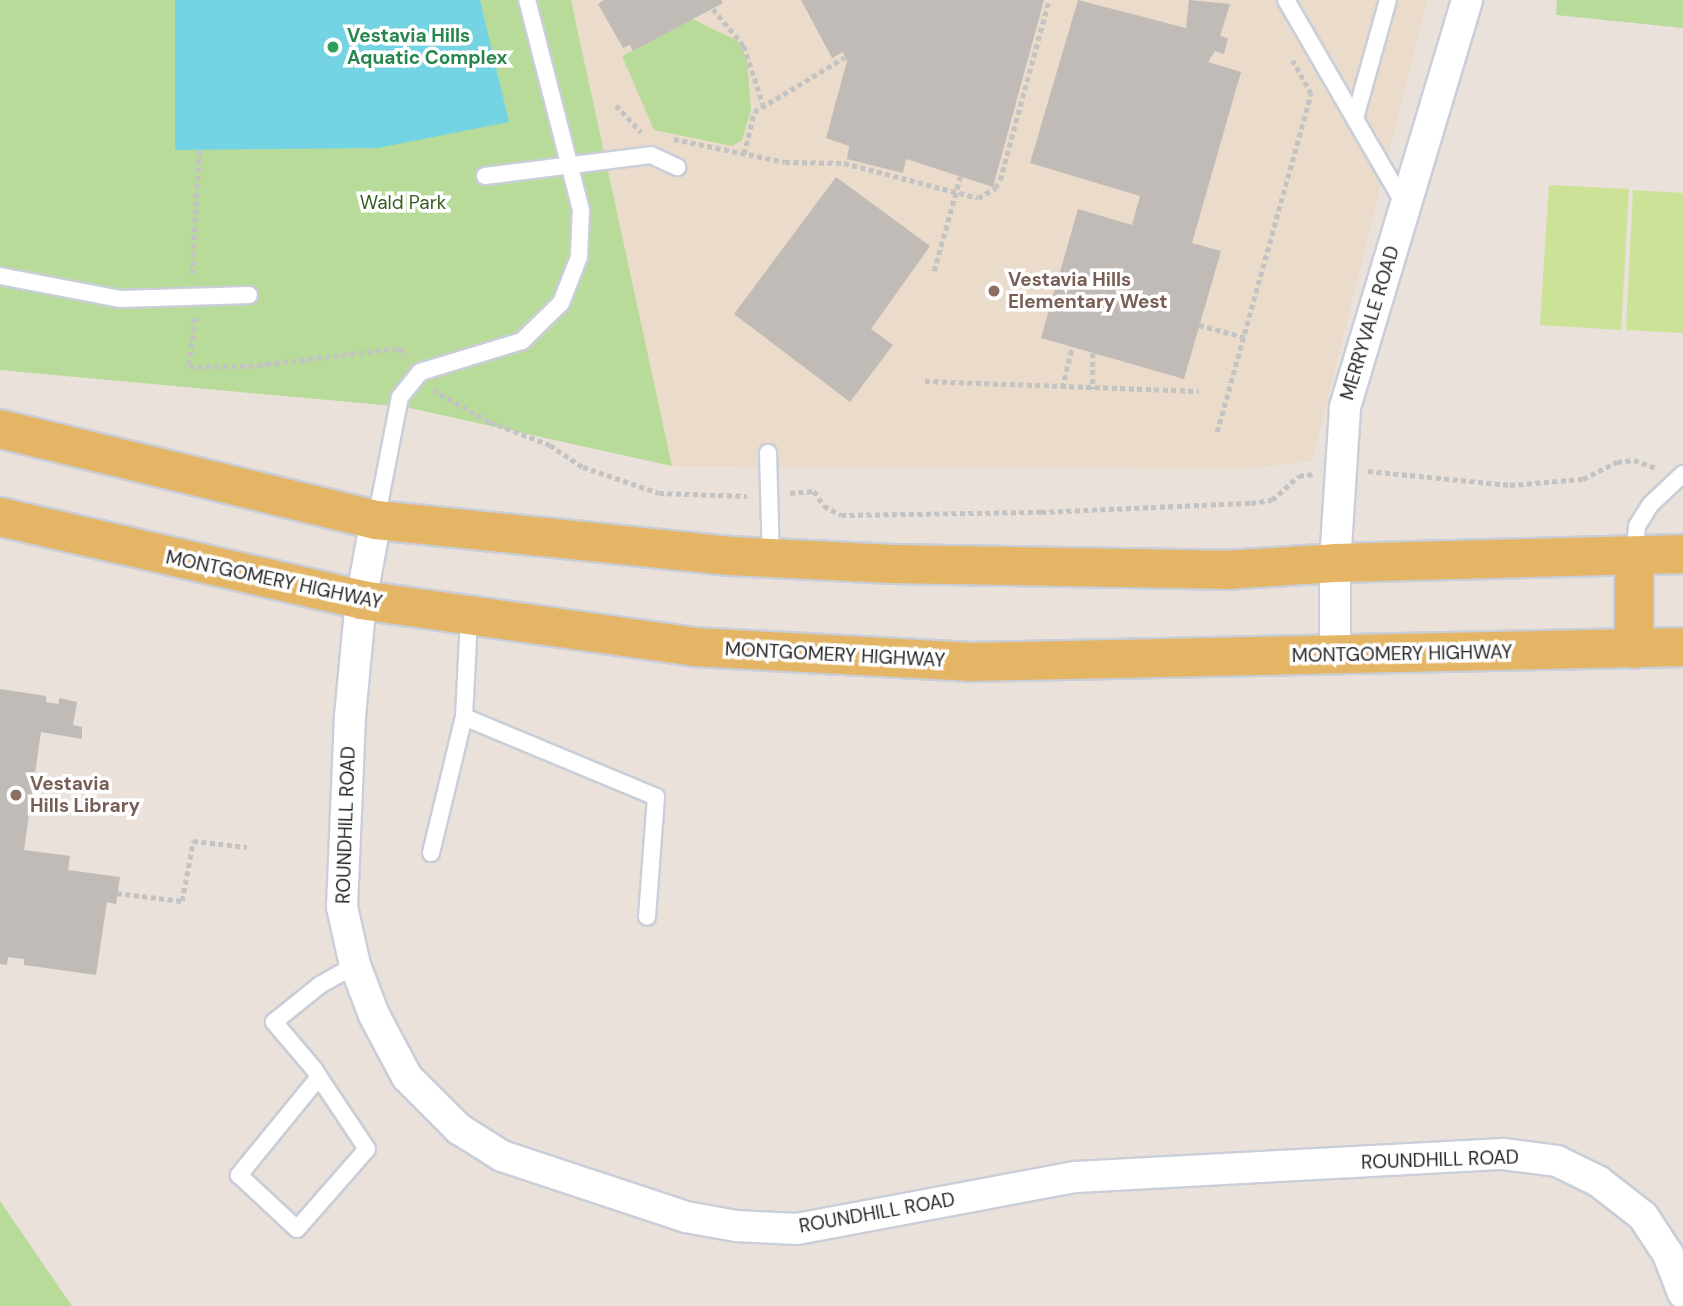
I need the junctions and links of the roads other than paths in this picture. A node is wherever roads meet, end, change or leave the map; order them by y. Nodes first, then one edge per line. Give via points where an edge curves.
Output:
1 (527, 0) edge
2 (1286, 0) edge
3 (1388, 0) edge
4 (1467, 0) edge
5 (1355, 118) junction
6 (569, 164) junction
7 (677, 167) dead end
8 (485, 176) dead end
9 (1405, 205) junction
10 (0, 276) edge
11 (249, 295) dead end
12 (0, 429) edge
13 (768, 453) dead end
14 (1682, 475) edge
15 (0, 517) edge
16 (376, 520) junction
17 (1683, 554) edge
18 (1634, 556) junction
19 (771, 558) junction
20 (1335, 563) junction
21 (361, 600) junction
22 (469, 617) junction
23 (1683, 647) edge
24 (1634, 649) junction
25 (1335, 656) junction
26 (464, 717) junction
27 (431, 853) dead end
28 (648, 917) dead end
29 (355, 965) junction
30 (319, 1077) junction
31 (1683, 1293) edge

1 - 6 lane
2 - 5 lane
3 - 5 lane
4 - 9 street, MERRYVALE ROAD
5 - 9 lane
6 - 7 lane via 651,155
6 - 8 lane
6 - 16 lane via 581,210 579,257 561,303 522,341 420,372 400,397
9 - 20 street, MERRYVALE ROAD via 1345,407
10 - 11 lane via 121,299
12 - 16 main road
13 - 19 lane
14 - 18 lane via 1651,504 1637,526
15 - 21 main road, MONTGOMERY HIGHWAY
16 - 19 main road
16 - 21 street, ROUNDHILL ROAD
17 - 18 main road
18 - 20 main road
18 - 24 main road
19 - 20 main road via 1225,570
20 - 25 street, MERRYVALE ROAD
21 - 22 main road, MONTGOMERY HIGHWAY
21 - 29 street, ROUNDHILL ROAD via 342,894
22 - 25 main road, MONTGOMERY HIGHWAY via 695,647 969,663
22 - 26 lane
23 - 24 main road, MONTGOMERY HIGHWAY
24 - 25 main road, MONTGOMERY HIGHWAY
26 - 27 lane
26 - 28 lane via 656,797
29 - 30 lane via 320,985 274,1022
29 - 31 street, ROUNDHILL ROAD via 374,1015 407,1077 459,1129 502,1156 686,1217 736,1226 797,1229 1076,1177 1503,1154 1557,1161 1598,1181 1643,1216 1668,1254
30 - 30 lane via 367,1149 297,1230 239,1175

